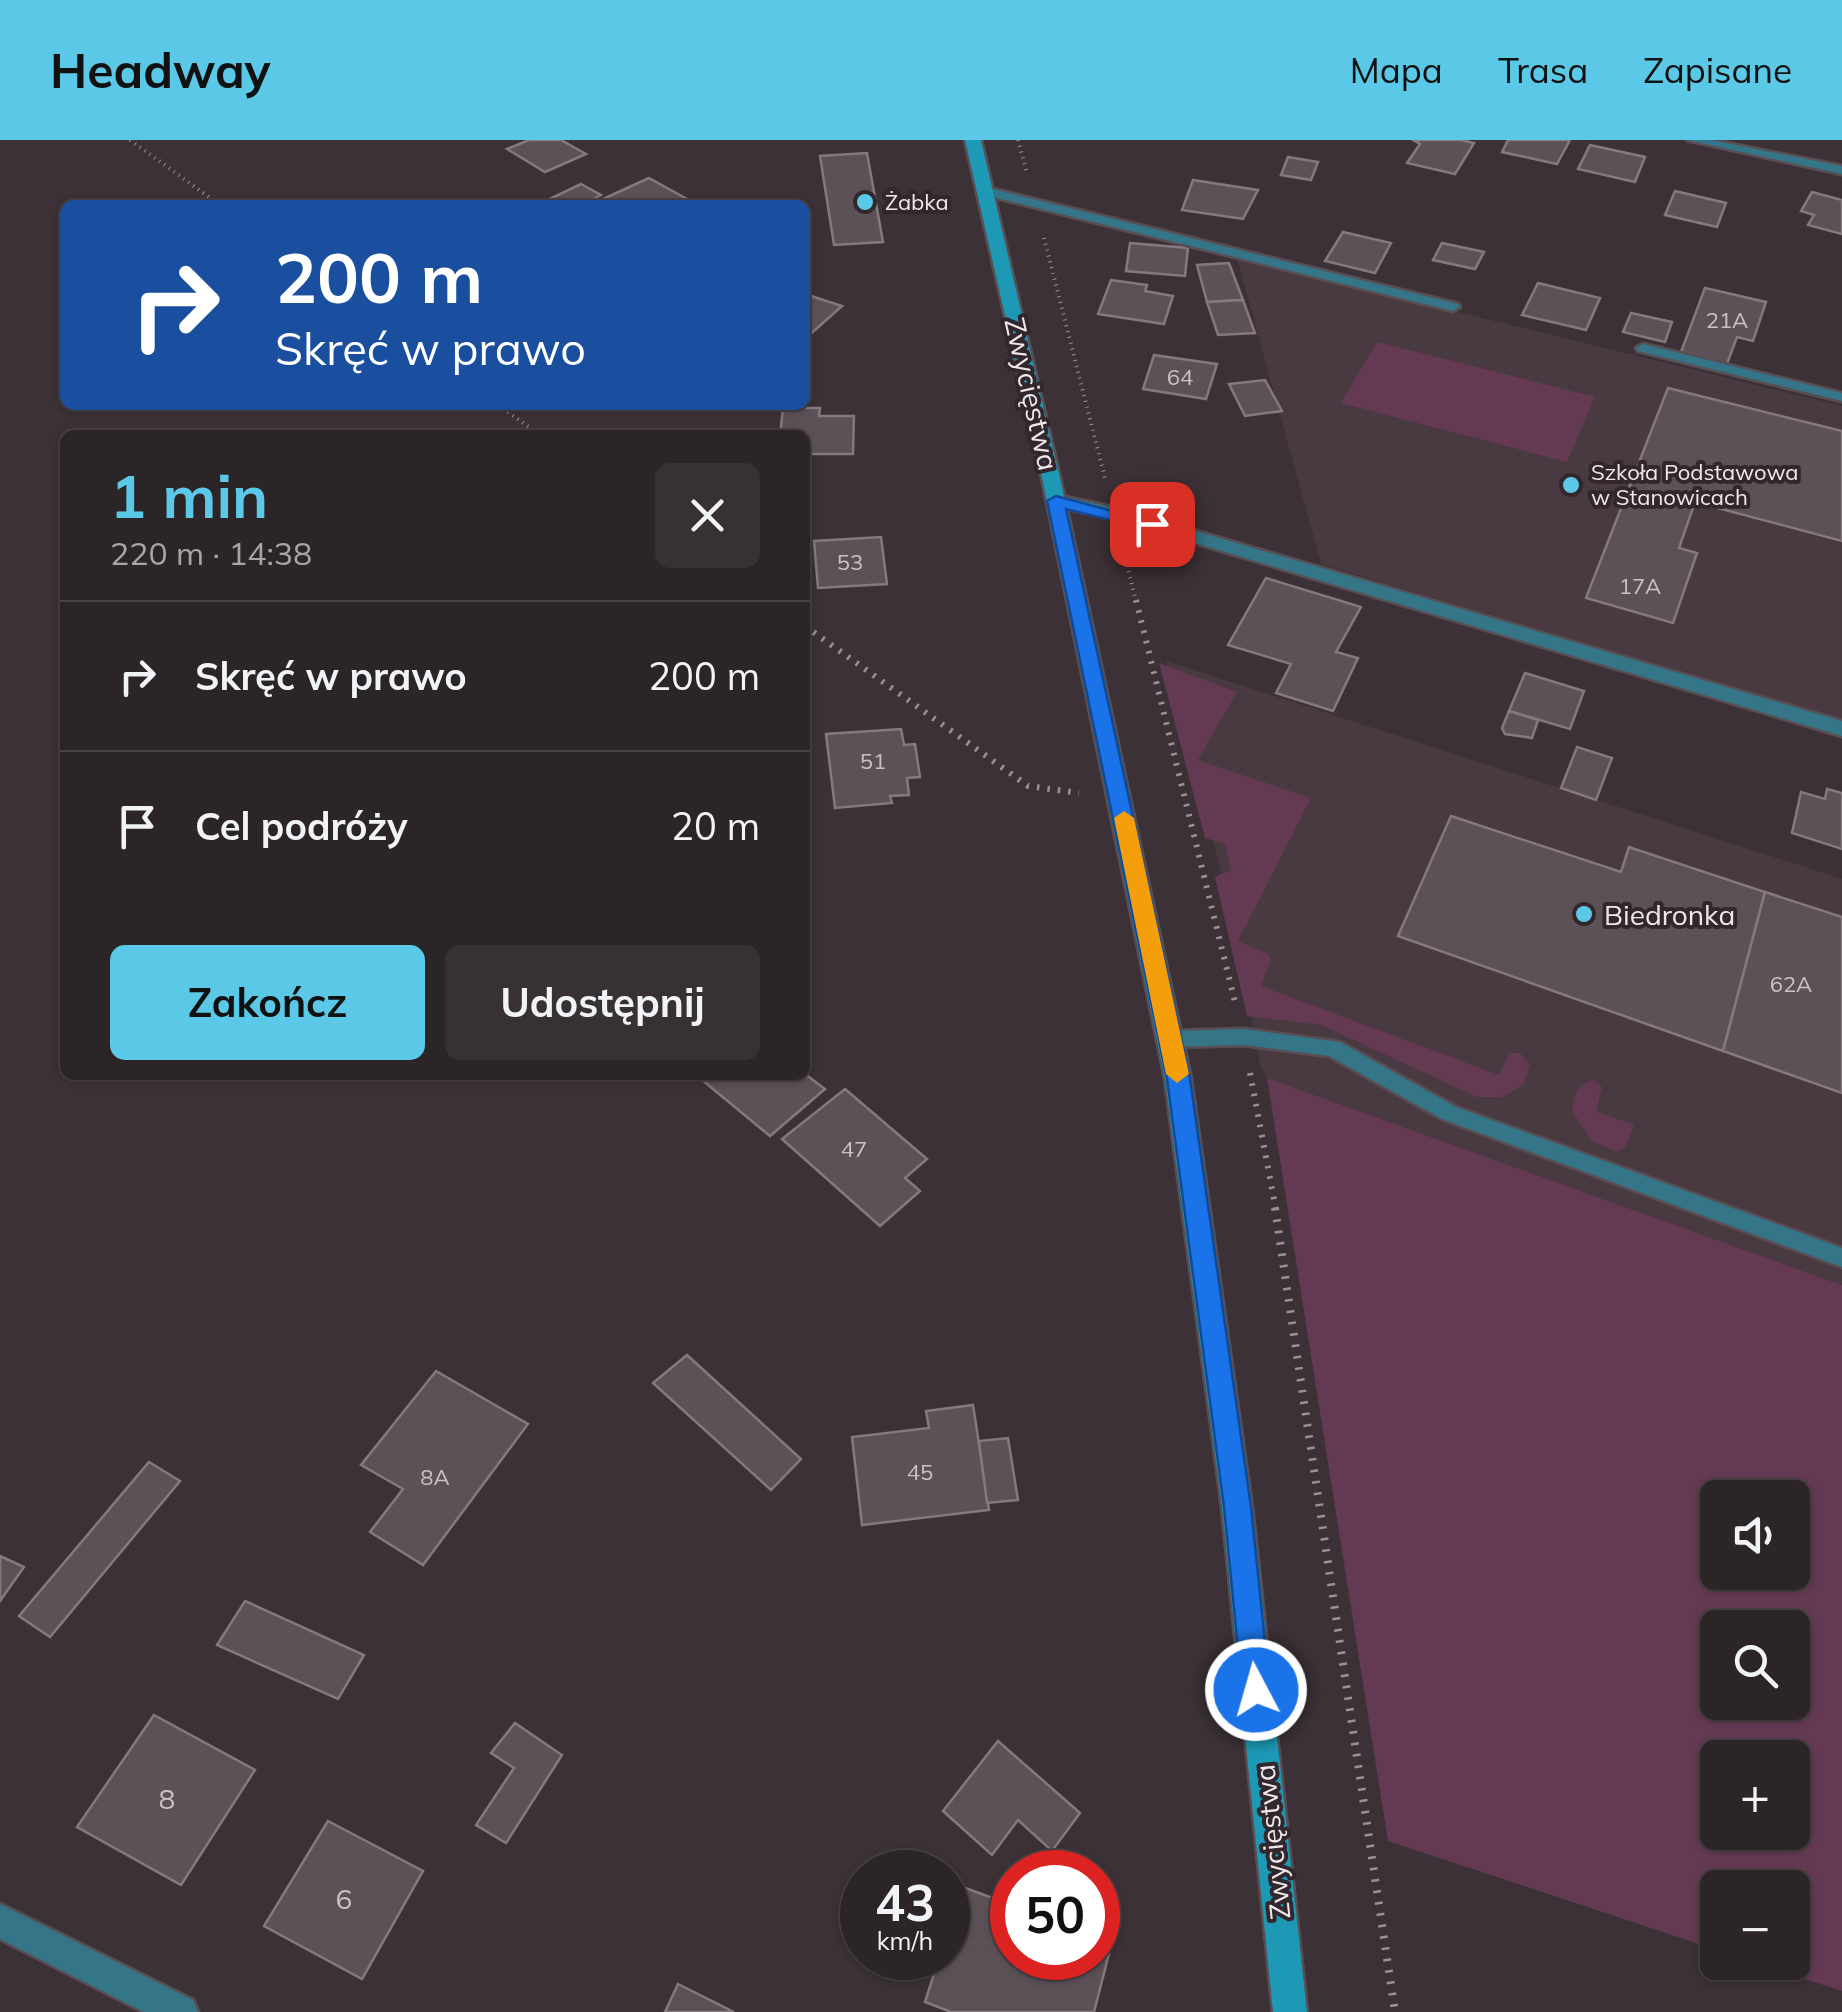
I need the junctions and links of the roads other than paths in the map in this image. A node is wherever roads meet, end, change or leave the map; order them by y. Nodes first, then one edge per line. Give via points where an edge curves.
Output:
1 (973, 140) edge
2 (1693, 140) edge
3 (1842, 170) edge
4 (984, 190) junction
5 (1453, 307) dead end
6 (1643, 348) dead end
7 (1842, 397) edge
8 (1056, 501) junction
9 (1842, 729) edge
10 (1171, 1039) junction
11 (1842, 1258) edge
12 (0, 1921) edge
13 (181, 2012) edge
14 (1290, 2012) edge

1 - 4 main road, Zwycięstwa
2 - 3 lane
4 - 5 lane
4 - 8 main road, Zwycięstwa
6 - 7 lane
8 - 9 street
8 - 10 main road, Zwycięstwa
10 - 11 lane via 1244,1037 1333,1048 1449,1113
10 - 14 main road, Zwycięstwa via 1237,1507
12 - 13 street

